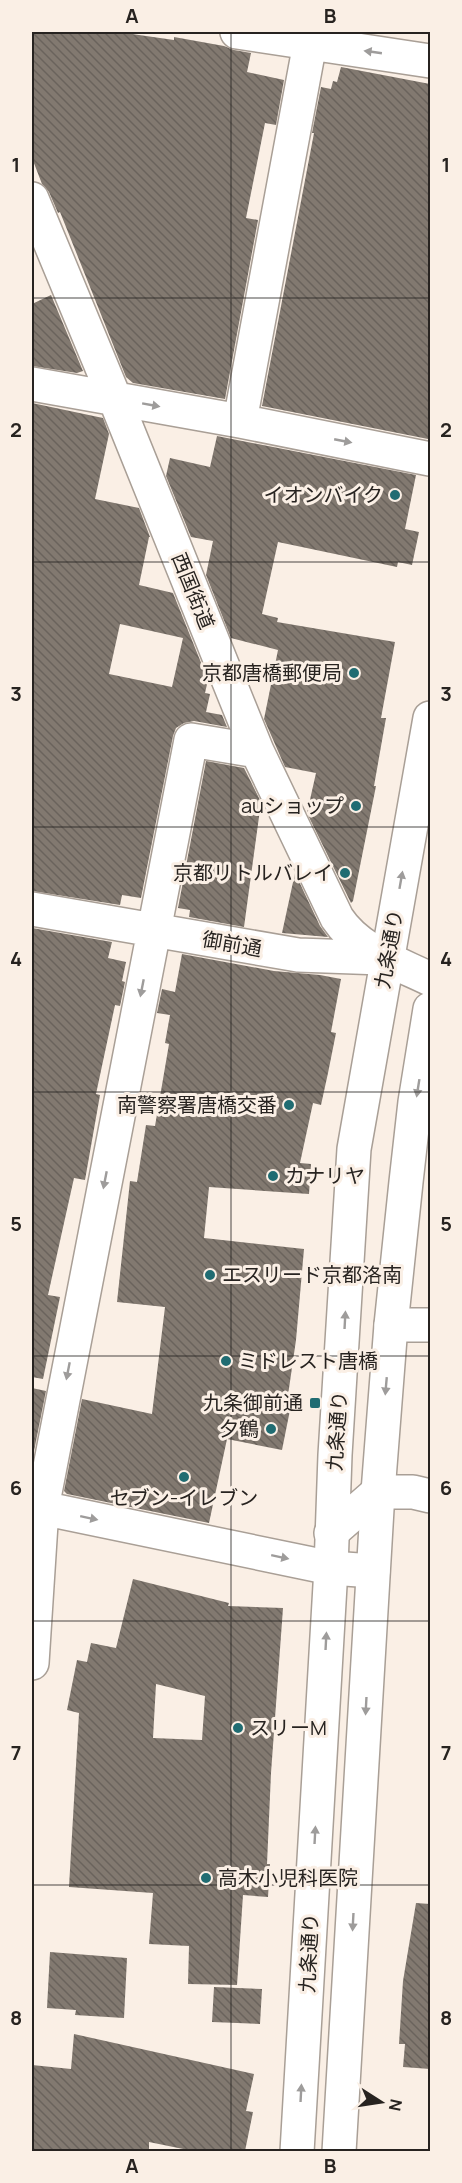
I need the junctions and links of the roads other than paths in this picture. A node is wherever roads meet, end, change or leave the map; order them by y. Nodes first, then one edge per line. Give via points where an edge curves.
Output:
1 (237, 32) edge
2 (310, 37) edge
3 (430, 61) edge
4 (32, 199) edge
5 (32, 384) edge
6 (115, 399) junction
7 (240, 421) junction
8 (430, 459) edge
9 (430, 718) edge
10 (257, 751) junction
11 (32, 909) edge
12 (153, 931) junction
13 (387, 958) junction
14 (430, 979) edge
15 (430, 1009) edge
16 (391, 1325) junction
17 (430, 1325) edge
18 (378, 1492) junction
19 (430, 1496) edge
20 (37, 1507) edge
21 (332, 1533) junction
22 (331, 1568) junction
23 (373, 1571) junction
24 (32, 1664) edge
25 (297, 2151) edge
26 (339, 2151) edge

1 - 2 main road
3 -> 2 main road
2 - 7 main road
4 - 6 main road, 西国街道
5 - 6 main road
6 -> 7 main road
6 - 10 main road, 西国街道
7 -> 8 main road
13 -> 9 main road, 九条通り
10 - 12 main road via 191,740
10 - 13 main road, 西国街道 via 337,918 357,942
11 - 12 main road, 御前通
12 - 13 main road, 御前通 via 298,955
12 -> 20 main road
13 - 14 main road, 御前通
21 -> 13 main road, 九条通り via 354,1149
15 -> 16 main road via 415,1102
16 - 17 main road
16 -> 18 main road
18 - 19 main road
18 - 21 main road
18 - 23 main road
20 -> 22 main road
20 - 24 main road
21 - 22 main road, 九条通り
22 - 23 main road
25 -> 22 main road, 九条通り
23 -> 26 main road

